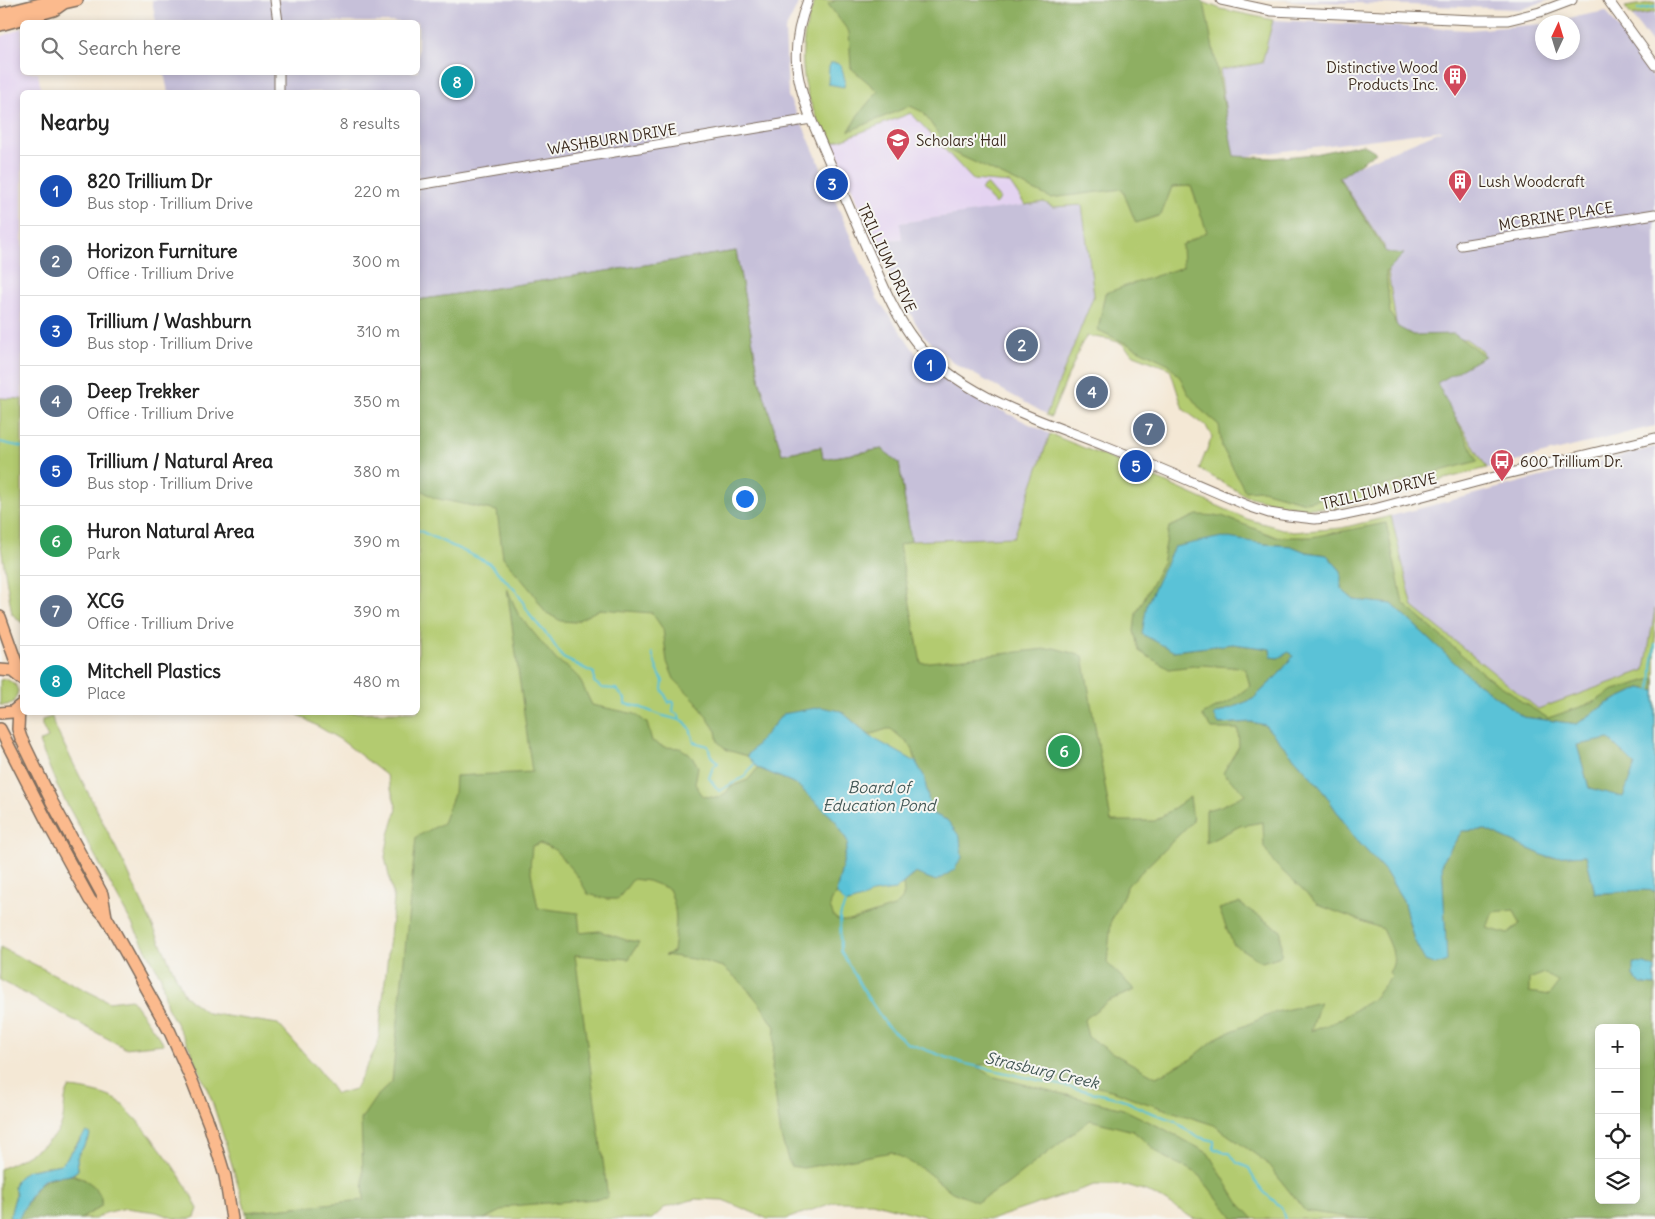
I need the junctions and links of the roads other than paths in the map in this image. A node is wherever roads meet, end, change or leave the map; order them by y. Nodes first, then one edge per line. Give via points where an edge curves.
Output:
1 (77, 0) edge
2 (275, 0) edge
3 (808, 0) edge
4 (1221, 0) edge
5 (1572, 0) edge
6 (1608, 0) edge
7 (64, 3) junction
8 (0, 14) edge
9 (278, 20) edge
10 (0, 25) edge
11 (1655, 65) edge
12 (279, 75) edge
13 (279, 90) edge
14 (811, 119) junction
15 (420, 185) edge
16 (1655, 214) edge
17 (1461, 245) dead end
18 (1655, 438) edge
19 (0, 618) edge
20 (0, 670) edge
21 (20, 674) edge
22 (20, 676) edge
23 (20, 707) edge
24 (0, 713) edge
25 (20, 714) edge
26 (0, 729) edge
27 (106, 917) junction
28 (232, 1219) edge

1 - 7 main road
2 - 9 street
3 - 14 street, TRILLIUM DRIVE via 796,42 797,70
4 - 5 street via 1272,11 1508,20
6 - 11 street
7 - 8 main road via 52,1
7 - 10 main road via 54,10
12 - 13 street
14 - 15 street, WASHBURN DRIVE
14 - 18 street, TRILLIUM DRIVE via 892,305 916,342 940,366 962,383 1003,404 1250,507 1288,516 1336,517
16 - 17 street, MCBRINE PLACE
19 - 21 main road
20 - 22 main road via 12,671
23 - 24 main road via 12,712
25 - 27 main road via 18,729 21,738 102,894
26 - 27 main road via 90,900
27 - 28 main road via 170,1032 192,1081 225,1176

